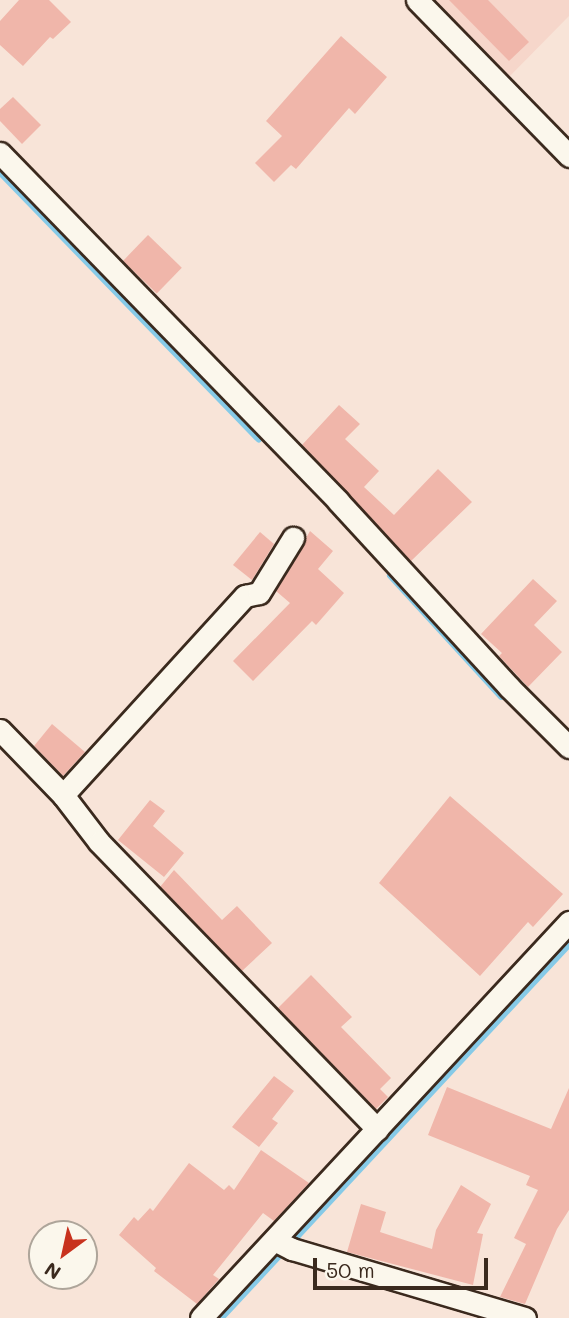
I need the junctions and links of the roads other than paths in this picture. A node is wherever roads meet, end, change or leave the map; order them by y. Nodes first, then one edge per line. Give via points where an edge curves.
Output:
1 (417, 0) edge
2 (0, 153) edge
3 (569, 156) edge
4 (293, 538) dead end
5 (0, 730) edge
6 (569, 747) edge
7 (63, 795) junction
8 (569, 922) edge
9 (377, 1129) junction
10 (283, 1244) junction
11 (201, 1318) edge
12 (525, 1318) edge

1 - 3 street
2 - 6 street
4 - 7 street via 259,593 246,596
5 - 7 street
7 - 9 street via 99,842
8 - 9 street
9 - 10 street
10 - 11 street
10 - 12 street

